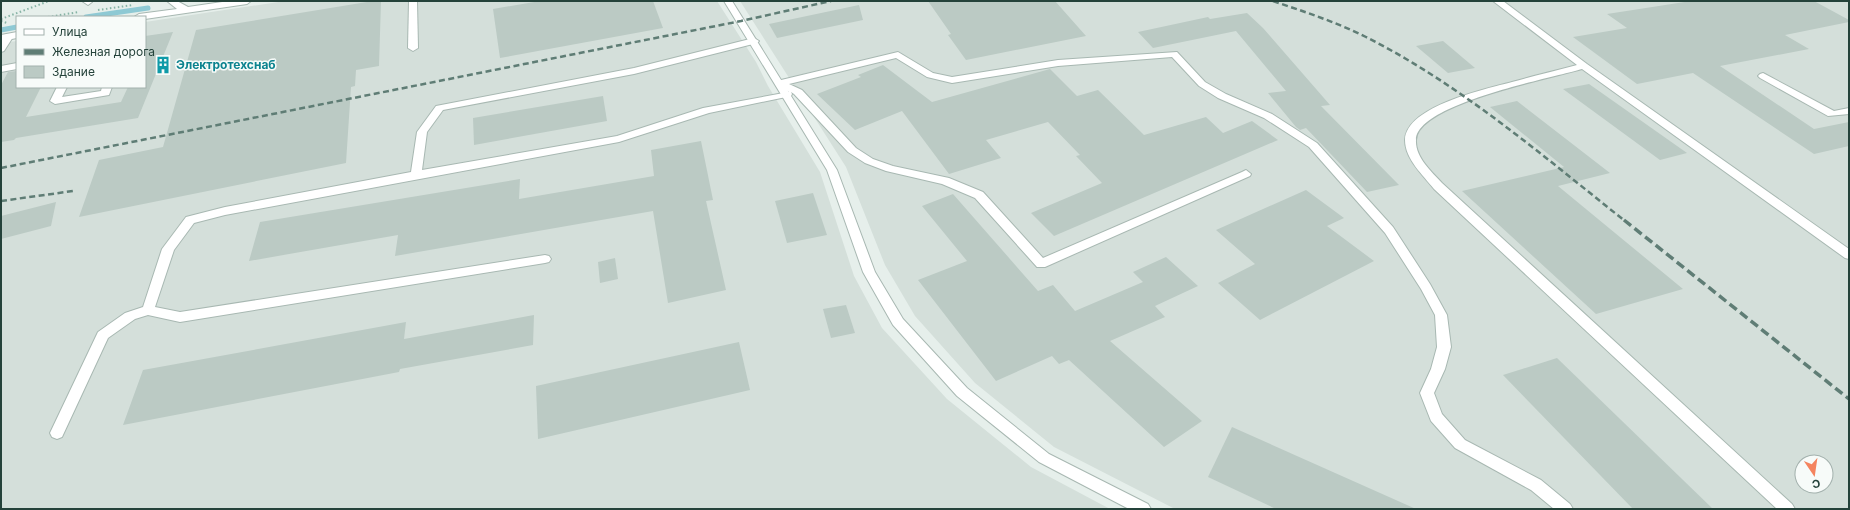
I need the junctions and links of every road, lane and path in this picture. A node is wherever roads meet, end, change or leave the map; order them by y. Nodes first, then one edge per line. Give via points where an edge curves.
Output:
1 (49, 1) edge
2 (171, 1) edge
3 (247, 1) edge
4 (413, 1) edge
5 (728, 1) edge
6 (1498, 1) edge
7 (140, 4) dead end
8 (94, 10) dead end
9 (186, 10) junction
10 (86, 12) dead end
11 (56, 16) edge
12 (146, 16) edge
13 (1, 19) edge
14 (9, 37) edge
15 (754, 41) junction
16 (413, 48) dead end
17 (1, 49) edge
18 (16, 66) edge
19 (1584, 66) junction
20 (1, 68) edge
21 (1764, 76) dead end
22 (780, 83) junction
23 (62, 88) edge
24 (107, 88) edge
25 (787, 94) junction
26 (1849, 111) edge
27 (1246, 174) dead end
28 (416, 175) junction
29 (1849, 255) edge
30 (545, 259) dead end
31 (148, 310) junction
32 (57, 433) dead end
33 (1143, 509) edge
34 (1565, 509) edge
35 (1787, 509) edge

1 - 13 path
2 - 9 street
3 - 9 street
4 - 16 street
5 - 15 street
6 - 19 street
7 - 8 path
9 - 12 street
10 - 11 path
14 - 17 street
15 - 22 street
15 - 28 street via 634,71 440,108 422,132
18 - 20 street
19 - 29 street
19 - 35 street via 1464,98 1428,114 1414,129 1410,139 1411,149 1438,186
21 - 26 street via 1832,114
22 - 25 street
22 - 27 street via 798,92 852,150 869,161 890,169 944,181 978,195 1041,264
22 - 34 street via 898,55 924,74 952,80 1058,63 1174,54 1202,84 1222,96 1268,116 1313,146 1388,230 1426,287 1441,316 1444,347 1427,393 1436,417 1460,444 1536,485
23 - 24 street via 55,101 105,93
25 - 28 street via 707,110 619,139
25 - 33 street via 832,170 869,272 898,322 962,392 1044,458
28 - 31 street via 190,220 168,249
30 - 31 street via 180,317
31 - 32 street via 130,316 103,335

